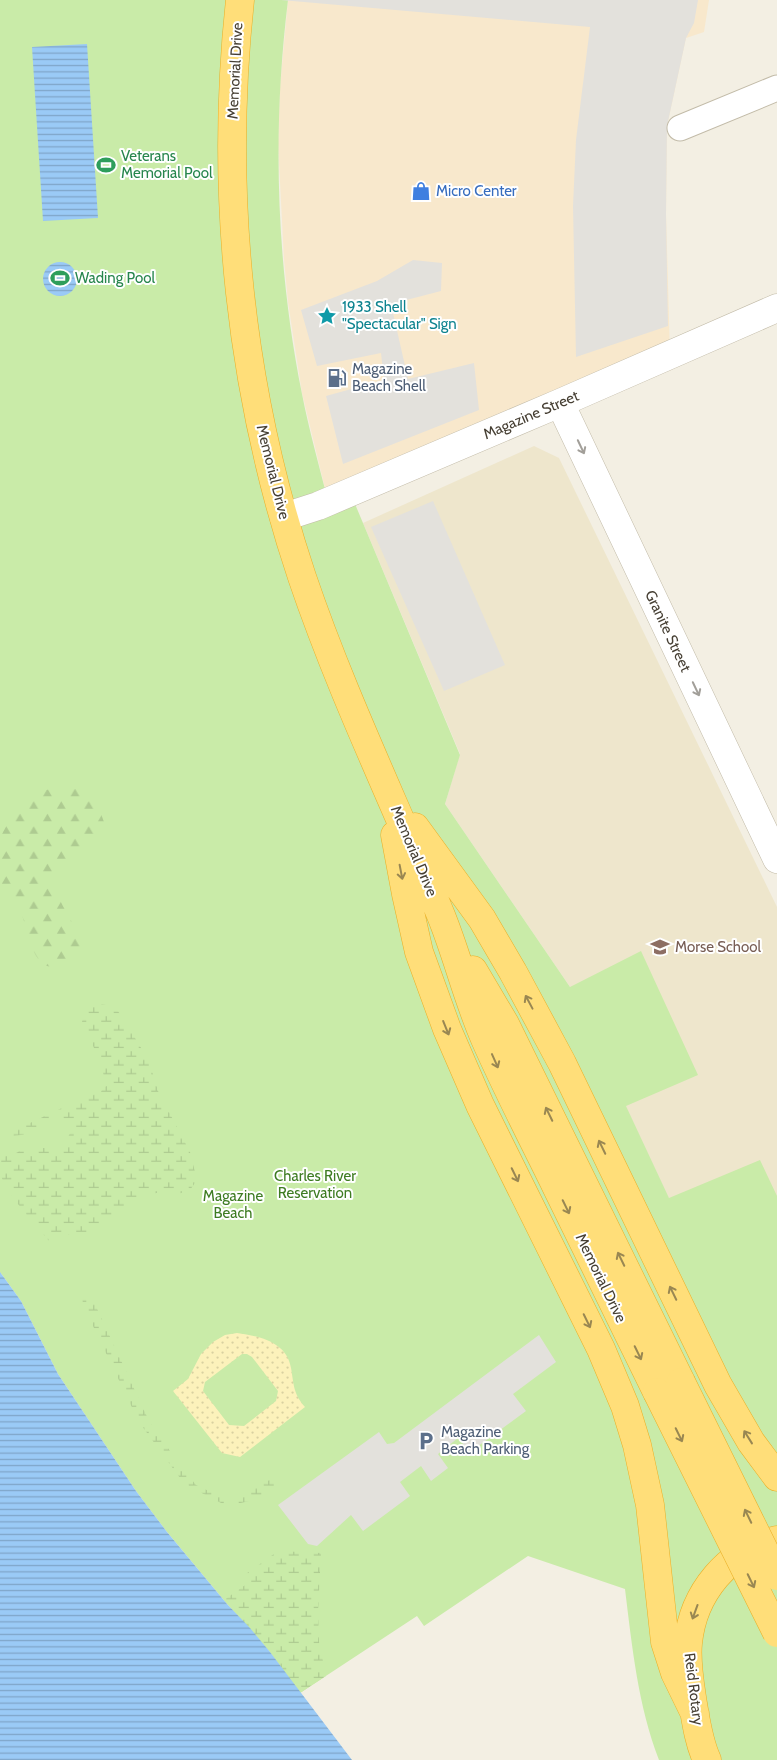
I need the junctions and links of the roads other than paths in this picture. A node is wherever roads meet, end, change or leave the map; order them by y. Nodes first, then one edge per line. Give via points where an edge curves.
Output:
1 (240, 0) edge
2 (777, 88) edge
3 (680, 128) dead end
4 (777, 308) edge
5 (560, 403) junction
6 (284, 517) junction
7 (387, 789) junction
8 (777, 859) edge
9 (669, 1387) junction
10 (777, 1476) edge
11 (777, 1540) edge
12 (777, 1576) edge
13 (777, 1633) edge
14 (695, 1714) junction
15 (706, 1759) edge

1 - 6 highway, Memorial Drive via 231,136 238,272 256,401
2 - 3 street
4 - 5 street, Magazine Street
5 - 6 street, Magazine Street via 318,506
5 -> 8 street, Granite Street
6 - 7 highway, Memorial Drive via 302,578
7 - 9 highway, Memorial Drive via 442,917 505,1024
10 -> 7 highway via 751,1442 718,1385 562,1063 500,949 463,892
7 -> 14 highway via 414,933 437,1005 480,1105 601,1349 625,1406 650,1504 665,1642 675,1673
12 -> 9 highway, Memorial Drive, bridge
9 -> 13 highway, Memorial Drive, bridge
11 -> 14 highway, Reid Rotary via 750,1548 731,1561 714,1578 700,1600 688,1643
14 - 15 highway, Reid Rotary

